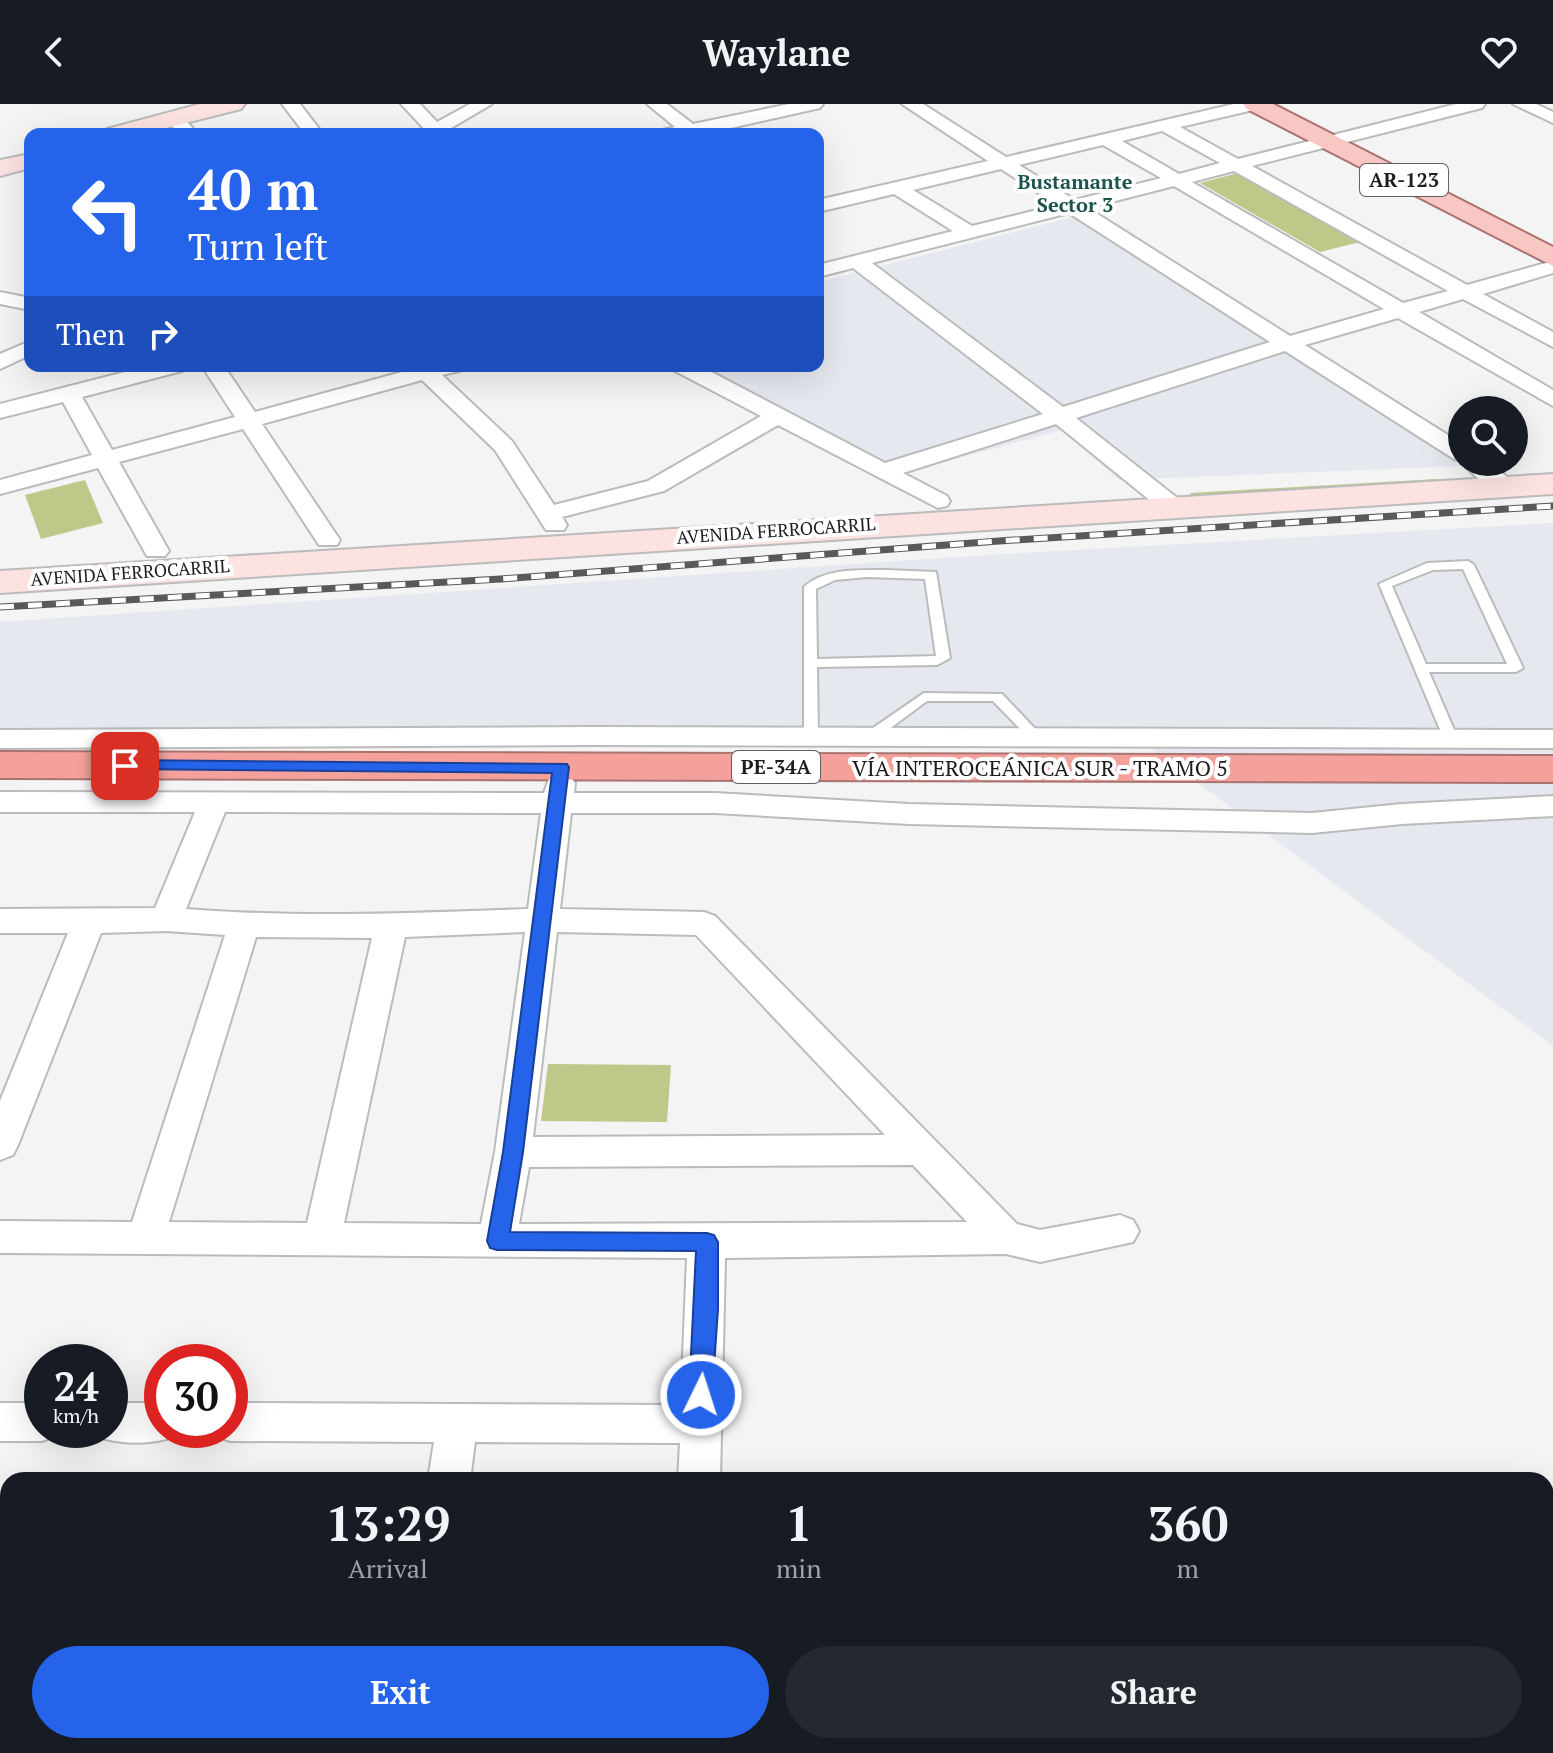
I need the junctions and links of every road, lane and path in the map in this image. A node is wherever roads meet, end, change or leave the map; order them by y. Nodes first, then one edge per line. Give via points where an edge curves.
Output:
1 (233, 104) edge
2 (291, 104) edge
3 (410, 104) edge
4 (483, 104) edge
5 (656, 104) edge
6 (814, 104) edge
7 (911, 104) edge
8 (1255, 104) edge
9 (1272, 104) edge
10 (1476, 104) edge
11 (1522, 104) edge
12 (1553, 118) edge
13 (181, 125) edge
14 (1166, 126) junction
15 (159, 128) edge
16 (309, 128) edge
17 (433, 128) edge
18 (444, 128) edge
19 (687, 128) edge
20 (709, 128) edge
21 (1106, 139) junction
22 (1335, 139) junction
23 (24, 162) edge
24 (1001, 163) junction
25 (1236, 165) junction
26 (0, 168) edge
27 (1175, 179) junction
28 (897, 188) junction
29 (824, 205) edge
30 (1068, 206) junction
31 (968, 232) junction
32 (1553, 246) edge
33 (1553, 258) edge
34 (856, 261) junction
35 (1553, 267) edge
36 (824, 269) edge
37 (1464, 292) junction
38 (0, 298) edge
39 (24, 303) edge
40 (1401, 310) junction
41 (1553, 341) edge
42 (1288, 343) junction
43 (24, 350) edge
44 (0, 362) edge
45 (151, 372) edge
46 (217, 372) edge
47 (426, 372) joint
48 (694, 372) edge
49 (69, 393) junction
50 (1553, 399) edge
51 (0, 411) edge
52 (1060, 416) junction
53 (776, 417) junction
54 (250, 418) junction
55 (1448, 447) edge
56 (105, 459) junction
57 (1553, 466) edge
58 (1528, 467) edge
59 (885, 471) junction
60 (1448, 472) edge
61 (1515, 476) edge
62 (1553, 484) edge
63 (0, 487) edge
64 (1161, 497) junction
65 (938, 501) junction
66 (551, 519) junction
67 (328, 540) junction
68 (156, 551) junction
69 (0, 562) edge
70 (0, 582) edge
71 (810, 663) junction
72 (1421, 668) junction
73 (1036, 737) junction
74 (811, 738) junction
75 (868, 738) junction
76 (0, 739) edge
77 (1451, 739) junction
78 (1553, 739) edge
79 (0, 765) edge
80 (1553, 769) edge
81 (560, 786) junction
82 (0, 802) edge
83 (214, 803) junction
84 (1553, 806) edge
85 (166, 919) junction
86 (541, 920) junction
87 (0, 921) edge
88 (89, 922) junction
89 (244, 925) junction
90 (391, 926) junction
91 (0, 1145) edge
92 (923, 1150) junction
93 (513, 1152) junction
94 (1120, 1231) dead end
95 (0, 1237) edge
96 (146, 1237) junction
97 (1006, 1238) junction
98 (322, 1240) junction
99 (497, 1241) junction
100 (707, 1242) junction
101 (0, 1422) edge
102 (24, 1422) edge
103 (248, 1422) edge
104 (457, 1423) junction
105 (699, 1424) junction
106 (450, 1472) edge
107 (699, 1472) edge

1 - 13 main road
2 - 16 street
3 - 17 street
4 - 18 street
5 - 19 street
6 - 20 street
7 - 24 street
8 - 14 street
8 - 22 main road, AR-123
9 - 22 main road, AR-123
10 - 22 street
11 - 12 street
13 - 15 main road
14 - 21 street
14 - 25 street
21 - 24 street
21 - 27 street
22 - 25 street
22 - 32 main road, AR-123
22 - 33 main road, AR-123
23 - 26 main road
24 - 28 street
24 - 30 street
25 - 27 street
25 - 37 street
27 - 30 street
27 - 40 street
28 - 29 street
28 - 31 street
30 - 31 street
30 - 42 street
31 - 34 street
34 - 36 street
34 - 52 street
35 - 37 street
37 - 40 street
37 - 41 street
38 - 39 street
40 - 42 street
40 - 50 street
42 - 52 street
42 - 55 street
43 - 44 street
45 - 49 street
46 - 54 street
47 - 54 street
47 - 66 street via 504,446
48 - 53 street
49 - 51 street
49 - 56 street
52 - 59 street
52 - 64 street
53 - 59 street
53 - 66 street via 656,486
54 - 56 street
54 - 67 street
56 - 63 street
56 - 68 street
57 - 58 main road, AVENIDA FERROCARRIL
59 - 65 street
60 - 64 main road, AVENIDA FERROCARRIL
61 - 62 main road, AVENIDA FERROCARRIL
64 - 65 main road, AVENIDA FERROCARRIL
64 - 70 main road, AVENIDA FERROCARRIL
65 - 66 main road, AVENIDA FERROCARRIL
66 - 67 main road, AVENIDA FERROCARRIL
67 - 68 main road, AVENIDA FERROCARRIL
68 - 69 main road, AVENIDA FERROCARRIL
71 - 71 lane via 810,587 816,581 835,575 931,575 943,658
71 - 74 lane
72 - 72 lane via 1385,584 1431,566 1468,565 1516,668
72 - 77 lane
73 - 75 street
73 - 75 lane via 997,697 924,697
73 - 77 street
74 - 75 street
74 - 76 street
77 - 78 street
79 - 81 highway, VÍA INTEROCEÁNICA SUR - TRAMO 5 / PE-34A
80 - 81 highway, VÍA INTEROCEÁNICA SUR - TRAMO 5 / PE-34A
81 - 83 street
81 - 84 street via 715,803 909,814 1312,823
81 - 86 street
82 - 83 street
83 - 85 street
85 - 88 street
85 - 89 street
86 - 90 street
86 - 92 street via 704,924
86 - 93 street
87 - 88 street
88 - 91 street
89 - 90 street
89 - 96 street
90 - 98 street
92 - 93 street
92 - 97 street
93 - 99 street
94 - 97 street via 1040,1246
95 - 96 street
96 - 98 street
97 - 100 street
98 - 99 street
99 - 100 street
100 - 105 street
101 - 102 street
103 - 104 street
104 - 105 street
104 - 106 street
105 - 107 street

